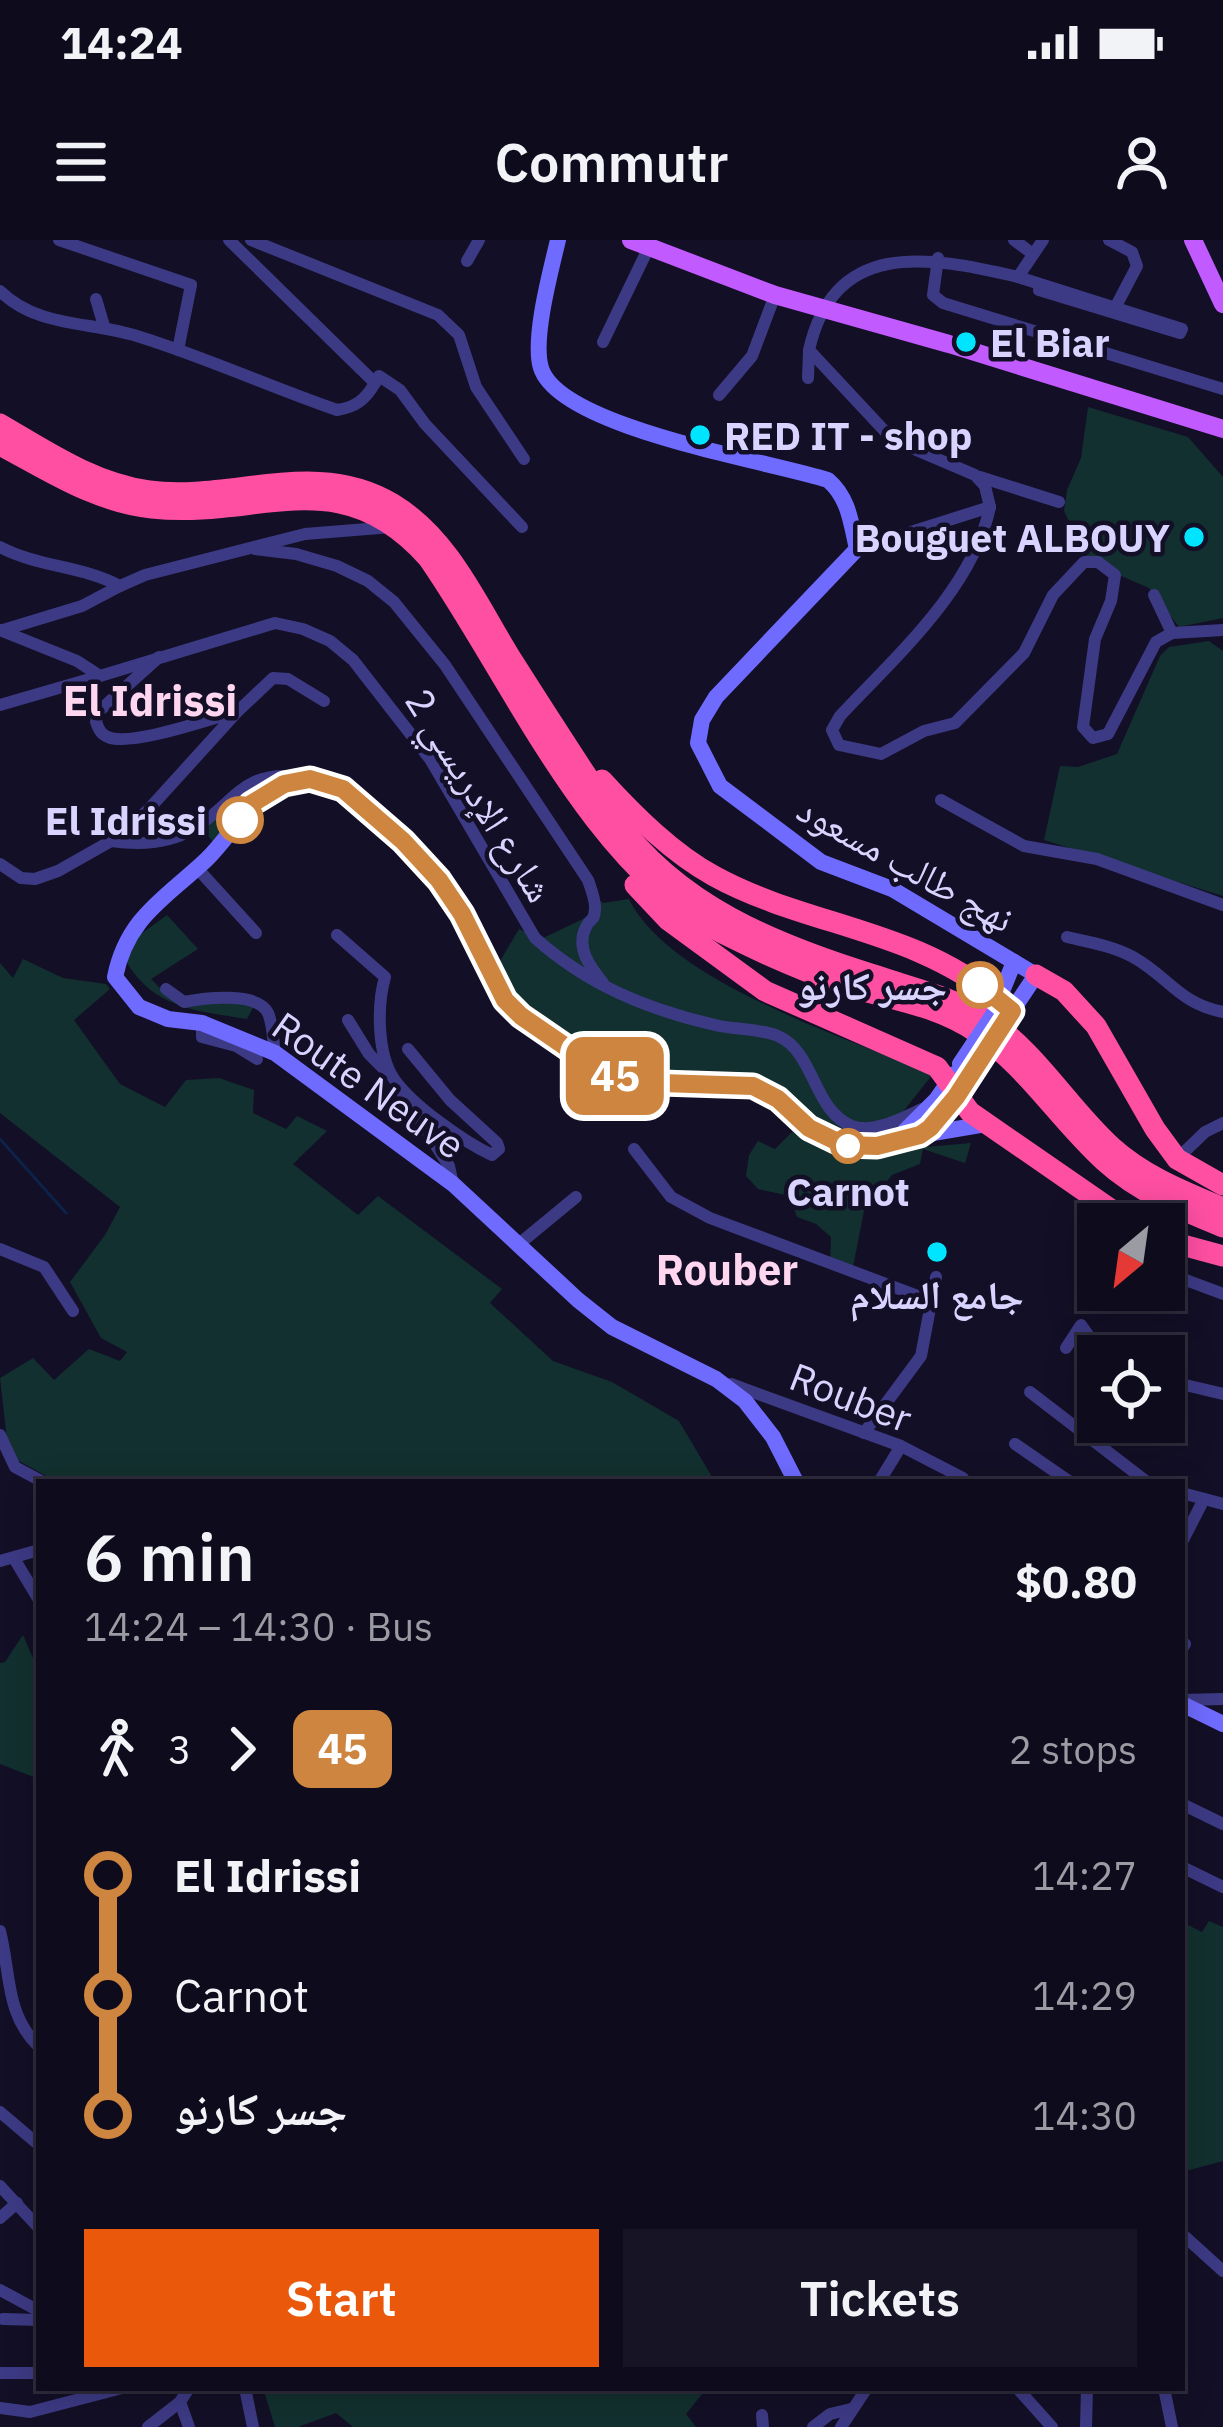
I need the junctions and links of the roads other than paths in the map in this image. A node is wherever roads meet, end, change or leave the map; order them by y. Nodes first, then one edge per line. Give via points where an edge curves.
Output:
1 (59, 240) edge
2 (229, 240) edge
3 (251, 240) edge
4 (479, 240) edge
5 (558, 240) edge
6 (923, 240) edge
7 (1014, 240) edge
8 (1043, 240) edge
9 (1109, 240) edge
10 (1193, 240) edge
11 (640, 245) edge
12 (1033, 254) junction
13 (912, 256) junction
14 (938, 258) junction
15 (467, 261) dead end
16 (1018, 277) junction
17 (1040, 284) junction
18 (0, 291) edge
19 (776, 295) junction
20 (96, 298) dead end
21 (1223, 304) edge
22 (1115, 308) junction
23 (821, 309) junction
24 (104, 326) junction
25 (603, 342) dead end
26 (178, 350) junction
27 (808, 350) junction
28 (808, 379) dead end
29 (375, 383) junction
30 (1223, 389) edge
31 (719, 395) dead end
32 (1223, 429) edge
33 (4, 430) edge
34 (524, 459) dead end
35 (975, 475) junction
36 (1059, 502) dead end
37 (990, 507) junction
38 (522, 526) dead end
39 (394, 527) junction
40 (0, 547) edge
41 (255, 549) junction
42 (857, 549) junction
43 (120, 586) junction
44 (1154, 596) dead end
45 (0, 630) edge
46 (1223, 630) edge
47 (1172, 633) junction
48 (162, 654) junction
49 (100, 676) junction
50 (324, 701) dead end
51 (0, 705) edge
52 (237, 712) junction
53 (551, 721) junction
54 (565, 773) junction
55 (310, 779) junction
56 (941, 800) dead end
57 (111, 841) junction
58 (0, 864) edge
59 (197, 868) junction
60 (1223, 904) edge
61 (236, 915) junction
62 (225, 932) dead end
63 (256, 933) dead end
64 (337, 935) dead end
65 (1067, 937) dead end
66 (1014, 962) junction
67 (1036, 975) junction
68 (166, 989) dead end
69 (611, 992) junction
70 (1003, 1011) junction
71 (1223, 1012) edge
72 (348, 1021) dead end
73 (408, 1049) dead end
74 (266, 1056) junction
75 (392, 1077) junction
76 (957, 1081) junction
77 (986, 1124) junction
78 (1223, 1124) edge
79 (920, 1135) junction
80 (896, 1141) junction
81 (634, 1149) dead end
82 (1177, 1159) junction
83 (453, 1184) junction
84 (1223, 1185) edge
85 (577, 1197) dead end
86 (1101, 1203) edge
87 (1223, 1208) edge
88 (1223, 1227) edge
89 (519, 1244) junction
90 (1185, 1246) edge
91 (0, 1249) edge
92 (1223, 1256) edge
93 (936, 1277) dead end
94 (1185, 1280) edge
95 (1223, 1294) edge
96 (934, 1302) junction
97 (74, 1312) dead end
98 (1088, 1335) edge
99 (1066, 1348) dead end
100 (716, 1379) junction
101 (1185, 1385) edge
102 (1030, 1392) dead end
103 (1223, 1394) edge
104 (864, 1433) junction
105 (0, 1435) edge
106 (1015, 1444) dead end
107 (901, 1446) junction
108 (963, 1478) dead end
109 (37, 1479) edge
110 (794, 1479) edge
111 (881, 1479) edge
112 (1066, 1479) edge
113 (1143, 1479) edge
114 (1185, 1496) edge
115 (1202, 1498) junction
116 (1223, 1504) edge
117 (1185, 1535) edge
118 (8, 1560) edge
119 (36, 1596) edge
120 (1223, 1699) edge
121 (1185, 1702) edge
122 (1185, 1704) edge
123 (1223, 1724) edge
124 (1185, 1805) edge
125 (1223, 1824) edge
126 (1185, 1868) edge
127 (1223, 1886) edge
128 (0, 1931) edge
129 (36, 2044) edge
130 (0, 2112) edge
131 (36, 2142) edge
132 (0, 2186) edge
133 (17, 2203) junction
134 (0, 2218) edge
135 (36, 2225) edge
136 (1185, 2237) edge
137 (1223, 2271) edge
138 (0, 2290) edge
139 (36, 2309) edge
140 (3, 2319) edge
141 (36, 2320) edge
142 (0, 2373) edge
143 (36, 2373) edge
144 (110, 2391) edge
145 (188, 2391) edge
146 (246, 2391) edge
147 (865, 2391) edge
148 (1020, 2391) edge
149 (1087, 2391) edge
150 (1165, 2391) edge
151 (180, 2402) junction
152 (0, 2408) edge
153 (851, 2409) junction
154 (150, 2427) edge
155 (189, 2427) edge
156 (253, 2427) edge
157 (813, 2427) edge
158 (842, 2427) edge
159 (1052, 2427) edge
160 (1086, 2427) edge
161 (1172, 2427) edge

1 - 26 street via 191,285
2 - 29 street
3 - 34 street via 459,335 476,387
4 - 15 street
5 - 42 main road via 539,346 541,366 562,396 664,437 828,480 842,492
6 - 13 street
7 - 12 street
8 - 12 street
9 - 22 street via 1132,252 1137,266
10 - 21 main road
11 - 19 main road
11 - 25 street
12 - 16 street
13 - 14 street
13 - 23 street via 866,263
14 - 16 street
14 - 30 street via 933,295 943,303
16 - 17 street
17 - 22 street
17 - 22 street via 1039,290 1182,328
18 - 24 street via 35,317
19 - 23 main road
19 - 31 street via 752,356
20 - 24 street
23 - 27 street
23 - 32 main road
24 - 26 street
26 - 29 street via 337,410 353,407
27 - 28 street
27 - 35 street via 893,440
29 - 38 street via 379,376 400,390
33 - 39 highway via 95,496 130,505 322,499
33 - 53 highway via 128,487 185,492 330,483 397,506 444,550
35 - 36 street
35 - 37 street
37 - 42 street
37 - 47 street via 929,622 840,716 832,730 839,745 880,754 956,723 1024,653 1053,595 1084,562 1115,575 1094,639 1086,734 1108,734 1145,658
39 - 41 street via 304,534
39 - 54 highway via 438,572
40 - 43 street
41 - 43 street
41 - 69 street via 353,574 415,625 588,880 596,905 584,949
42 - 66 main road, نهج طالب مسعود via 716,697 698,743 720,786 821,862 892,890
43 - 45 street
44 - 47 street
45 - 49 street
46 - 47 street
48 - 49 street, شارع الإدريسي 2
48 - 52 street via 97,714 104,735 135,736
48 - 69 street, شارع الإدريسي 2 via 274,622 330,641 430,759 535,938
49 - 51 street, شارع الإدريسي 2
50 - 52 street via 273,679
52 - 57 street
53 - 70 highway via 627,805 714,876 891,938 977,982
53 - 87 highway via 630,838 687,892 779,941 974,1011 1024,1048 1132,1163
54 - 76 highway via 627,874 668,920 765,991
54 - 88 highway via 629,864 674,903 804,969 962,1023 1008,1057 1123,1176
55 - 57 street via 261,778 170,840
55 - 59 main road, Route Neuve via 251,804
55 - 80 main road via 343,789 403,841 462,914 505,1000 601,1071 631,1082 753,1086 844,1145
56 - 60 street via 1024,846 1096,859
57 - 58 street via 35,879
59 - 61 street
59 - 74 main road, Route Neuve via 138,920 115,976 139,1007 202,1023
61 - 62 street
61 - 63 street
64 - 75 street via 385,976 378,1012
65 - 71 street via 1138,959 1189,1003
66 - 67 main road, نهج طالب مسعود
66 - 70 main road
67 - 70 main road
67 - 82 highway via 1096,1026
68 - 74 street via 184,1002 257,1002 268,1013
69 - 76 street, شارع الإدريسي 2 via 781,1036 835,1117 854,1126 890,1123
70 - 76 main road, bridge
72 - 75 street
73 - 75 street via 499,1149 488,1155
74 - 83 main road, Route Neuve
75 - 83 street
76 - 77 highway
76 - 79 main road via 939,1119
76 - 80 main road
77 - 79 main road
77 - 86 highway
78 - 82 street
79 - 80 main road
81 - 96 street via 671,1197 710,1218
82 - 84 highway
83 - 89 main road, Route Neuve
85 - 89 street
89 - 100 main road, Route Neuve via 612,1327
90 - 92 highway
91 - 97 street via 44,1267
93 - 96 street
94 - 95 street
96 - 104 street via 920,1356
98 - 99 street via 1081,1325
100 - 104 street, Rouber
100 - 110 main road, Route Neuve via 773,1436
101 - 103 street
102 - 113 street
104 - 107 street, Rouber
105 - 109 street via 15,1467
106 - 112 street
107 - 108 street, Rouber
107 - 111 street
114 - 115 street
115 - 116 street
115 - 117 street
118 - 119 street
120 - 121 street
122 - 123 main road
124 - 125 street
126 - 127 street
128 - 129 street via 8,1988 22,2030
130 - 131 street
132 - 133 street
133 - 134 street
133 - 135 street
136 - 137 street
138 - 139 street
140 - 141 street
142 - 143 street
144 - 152 street via 30,2412
145 - 151 street
146 - 156 street
147 - 153 street
148 - 159 street
149 - 160 street
150 - 161 street
151 - 154 street
151 - 155 street
153 - 157 street
153 - 158 street

